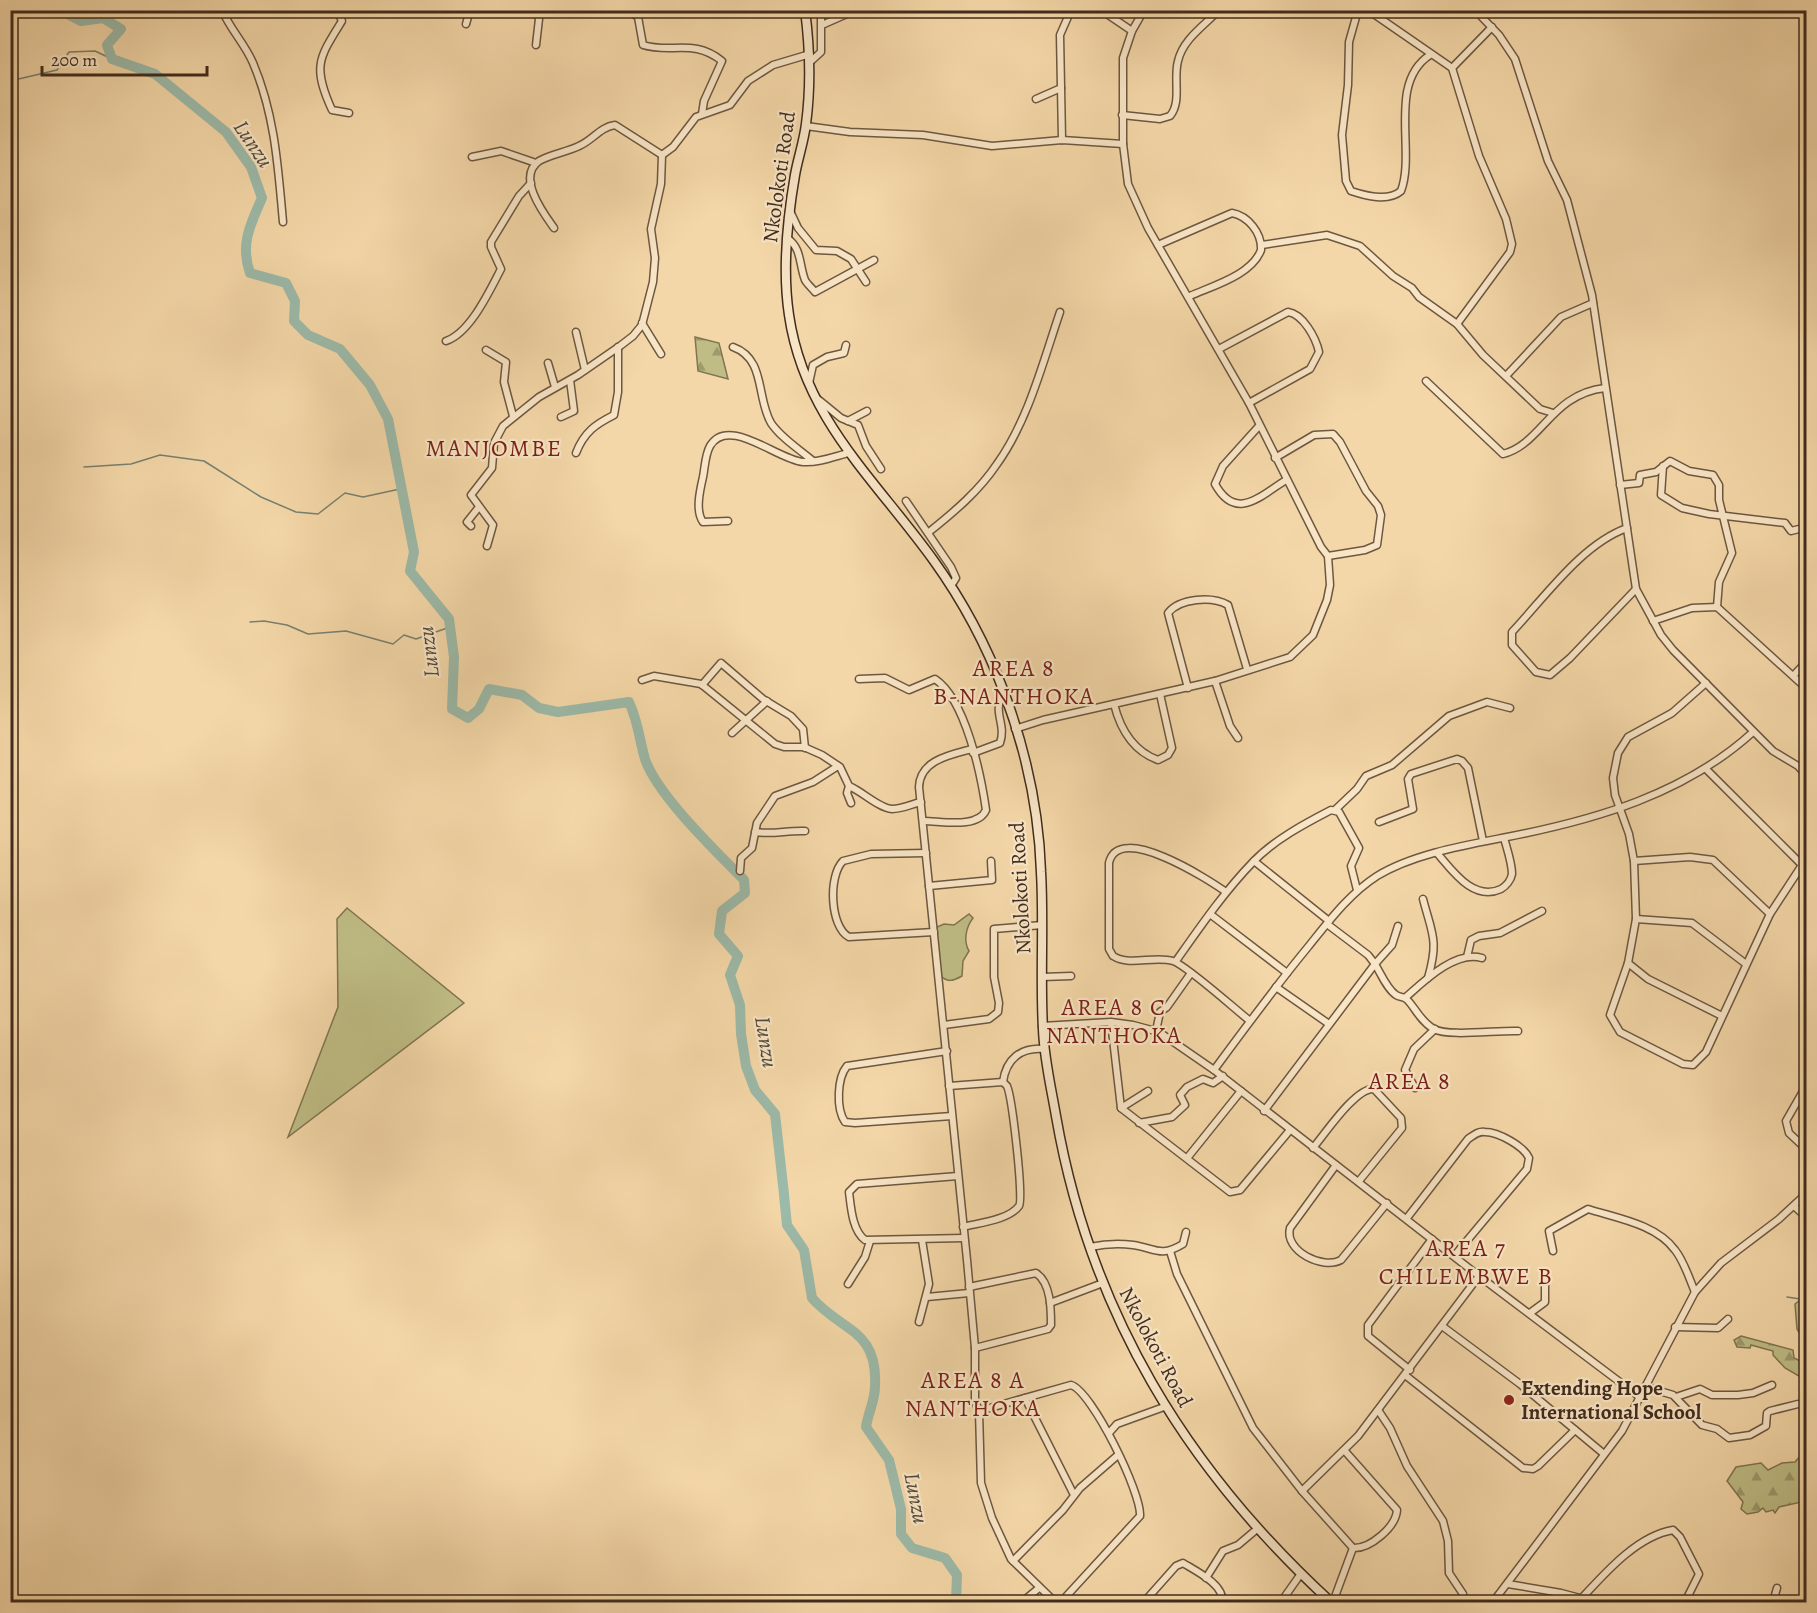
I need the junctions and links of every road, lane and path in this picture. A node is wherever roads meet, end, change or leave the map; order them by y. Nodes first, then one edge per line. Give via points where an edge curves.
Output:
1 (222, 10) edge
2 (337, 10) edge
3 (470, 10) edge
4 (535, 10) edge
5 (628, 10) edge
6 (805, 10) edge
7 (821, 10) edge
8 (856, 10) edge
9 (1071, 10) edge
10 (1101, 10) edge
11 (1144, 10) edge
12 (1219, 10) edge
13 (1358, 10) edge
14 (1368, 10) edge
15 (1475, 10) edge
16 (466, 24) dead end
17 (822, 25) junction
18 (1492, 27) junction
19 (1132, 31) junction
20 (536, 45) dead end
21 (1430, 55) junction
22 (810, 58) junction
23 (1452, 68) junction
24 (1061, 88) junction
25 (1036, 99) dead end
26 (349, 113) dead end
27 (702, 114) junction
28 (1122, 114) junction
29 (806, 126) junction
30 (1062, 140) junction
31 (1123, 144) junction
32 (662, 155) junction
33 (472, 157) dead end
34 (536, 163) junction
35 (531, 183) junction
36 (789, 211) junction
37 (283, 222) dead end
38 (554, 228) dead end
39 (787, 238) junction
40 (1158, 245) junction
41 (1262, 245) junction
42 (874, 260) dead end
43 (858, 268) junction
44 (866, 282) dead end
45 (1190, 297) junction
46 (1593, 303) junction
47 (1060, 312) dead end
48 (642, 323) junction
49 (1456, 324) junction
50 (576, 332) dead end
51 (446, 341) dead end
52 (846, 345) dead end
53 (618, 347) junction
54 (733, 347) dead end
55 (1219, 349) junction
56 (486, 350) dead end
57 (661, 354) dead end
58 (548, 363) dead end
59 (585, 370) junction
60 (1506, 376) junction
61 (570, 380) junction
62 (1426, 381) dead end
63 (809, 383) junction
64 (555, 387) junction
65 (1605, 388) junction
66 (814, 396) junction
67 (1249, 403) junction
68 (867, 411) dead end
69 (1552, 413) junction
70 (513, 416) junction
71 (561, 417) dead end
72 (848, 421) junction
73 (1259, 426) junction
74 (576, 453) dead end
75 (848, 453) junction
76 (1275, 459) junction
77 (813, 461) junction
78 (1663, 466) junction
79 (881, 469) dead end
80 (1286, 480) junction
81 (1620, 485) junction
82 (906, 501) dead end
83 (479, 507) junction
84 (1723, 515) junction
85 (728, 521) dead end
86 (471, 526) dead end
87 (1627, 528) junction
88 (929, 532) junction
89 (1806, 532) edge
90 (488, 546) dead end
91 (1328, 556) junction
92 (951, 586) junction
93 (1636, 589) junction
94 (1717, 607) junction
95 (1653, 621) junction
96 (1806, 662) edge
97 (1247, 669) junction
98 (1794, 675) junction
99 (859, 679) dead end
100 (642, 680) dead end
101 (1215, 681) junction
102 (1706, 683) junction
103 (702, 685) junction
104 (1188, 688) junction
105 (1806, 688) edge
106 (1004, 692) junction
107 (1160, 694) junction
108 (767, 701) junction
109 (1114, 704) junction
110 (1510, 708) dead end
111 (746, 722) junction
112 (1016, 729) junction
113 (1753, 732) junction
114 (732, 733) dead end
115 (1238, 738) dead end
116 (805, 748) junction
117 (973, 751) junction
118 (838, 766) junction
119 (1706, 769) junction
120 (1806, 775) edge
121 (849, 786) junction
122 (921, 802) junction
123 (851, 803) dead end
124 (1622, 808) junction
125 (1335, 810) junction
126 (924, 821) junction
127 (1378, 822) dead end
128 (805, 831) dead end
129 (755, 832) junction
130 (1504, 838) junction
131 (1483, 841) junction
132 (1437, 852) junction
133 (926, 853) junction
134 (991, 861) dead end
135 (1254, 861) junction
136 (1634, 861) junction
137 (1804, 861) edge
138 (740, 871) dead end
139 (929, 886) junction
140 (1357, 890) junction
141 (1226, 892) junction
142 (1423, 899) dead end
143 (1542, 911) dead end
144 (1210, 914) junction
145 (1770, 914) junction
146 (1636, 919) junction
147 (1328, 922) junction
148 (1042, 925) junction
149 (1398, 926) dead end
150 (934, 932) junction
151 (1467, 957) junction
152 (1482, 958) dead end
153 (1176, 961) junction
154 (1628, 963) junction
155 (1375, 964) junction
156 (1746, 964) junction
157 (1191, 973) junction
158 (1287, 973) junction
159 (1071, 976) dead end
160 (1042, 977) junction
161 (1428, 978) junction
162 (1276, 987) junction
163 (1405, 998) junction
164 (1722, 1016) junction
165 (1250, 1021) junction
166 (1111, 1022) junction
167 (1329, 1024) junction
168 (944, 1025) junction
169 (1042, 1026) junction
170 (1435, 1029) junction
171 (1156, 1031) junction
172 (1518, 1031) dead end
173 (1044, 1049) junction
174 (947, 1051) junction
175 (1214, 1070) junction
176 (1223, 1076) junction
177 (1003, 1082) junction
178 (950, 1086) junction
179 (1806, 1086) edge
180 (1415, 1088) dead end
181 (1149, 1090) dead end
182 (1241, 1091) junction
183 (1121, 1108) junction
184 (1264, 1111) junction
185 (952, 1116) junction
186 (1138, 1123) junction
187 (1290, 1130) junction
188 (1313, 1148) junction
189 (1806, 1149) edge
190 (1188, 1157) junction
191 (1336, 1165) junction
192 (958, 1176) junction
193 (1359, 1181) junction
194 (1806, 1194) edge
195 (1386, 1203) junction
196 (1794, 1206) junction
197 (1806, 1217) edge
198 (1407, 1218) junction
199 (963, 1227) junction
200 (1186, 1232) dead end
201 (964, 1238) junction
202 (1431, 1239) junction
203 (922, 1240) junction
204 (870, 1241) junction
205 (1090, 1246) junction
206 (1170, 1251) junction
207 (1553, 1251) dead end
208 (1455, 1255) junction
209 (1545, 1275) dead end
210 (1479, 1276) junction
211 (1102, 1283) junction
212 (848, 1284) dead end
213 (969, 1290) junction
214 (1695, 1292) junction
215 (927, 1297) junction
216 (1050, 1303) junction
217 (1530, 1313) junction
218 (1728, 1319) dead end
219 (919, 1322) dead end
220 (1442, 1326) junction
221 (1675, 1327) junction
222 (975, 1348) junction
223 (1408, 1373) junction
224 (1772, 1385) dead end
225 (1646, 1387) junction
226 (1676, 1397) junction
227 (1025, 1398) junction
228 (1641, 1398) junction
229 (1798, 1404) dead end
230 (1164, 1407) junction
231 (1377, 1410) junction
232 (979, 1411) junction
233 (1575, 1430) junction
234 (1109, 1433) junction
235 (1344, 1450) junction
236 (1604, 1454) junction
237 (1118, 1455) junction
238 (1302, 1491) junction
239 (1074, 1495) junction
240 (1257, 1529) junction
241 (1353, 1548) junction
242 (1013, 1561) junction
243 (1300, 1575) junction
244 (1206, 1578) junction
245 (1508, 1584) junction
246 (1039, 1588) junction
247 (1777, 1588) dead end
248 (1463, 1594) dead end
249 (1581, 1599) junction
250 (1022, 1602) edge
251 (1055, 1602) edge
252 (1061, 1602) edge
253 (1143, 1602) edge
254 (1222, 1602) edge
255 (1281, 1602) edge
256 (1332, 1602) edge
257 (1493, 1602) edge
258 (1595, 1602) edge
259 (1685, 1602) edge
260 (1773, 1602) edge

1 - 37 street via 252,61 271,118
2 - 26 street via 342,21 320,56 319,66 332,110
3 - 16 street
4 - 20 street via 539,19
5 - 27 street via 638,17 642,45 692,46 722,61
6 - 22 main road, Nkolokoti Road
7 - 17 street
8 - 17 street
9 - 24 street via 1060,35
10 - 19 street
11 - 19 street
12 - 28 street via 1196,31 1180,55 1175,107 1170,116 1160,119
13 - 21 street via 1349,42 1342,135 1346,181 1351,191 1377,197 1393,196 1401,190 1407,91 1419,66
14 - 21 street
15 - 18 street
17 - 22 street via 821,52
18 - 23 street
18 - 46 street via 1515,59 1548,161 1567,200
19 - 28 street via 1123,58
21 - 23 street
22 - 27 street via 773,65 748,81 730,105
22 - 29 main road, Nkolokoti Road
23 - 49 street via 1512,244 1508,255
24 - 25 street
24 - 30 street
27 - 32 street
28 - 31 street
29 - 30 street via 923,135 992,146
29 - 36 main road, Nkolokoti Road
30 - 31 street
31 - 40 street via 1128,184
32 - 34 street via 615,124 605,126 580,146
32 - 48 street via 660,193 651,229 653,282
33 - 34 street via 501,151
34 - 35 street
35 - 38 street
35 - 51 street via 491,242 501,269 493,285 465,329
36 - 39 main road, Nkolokoti Road
36 - 43 street via 816,250 837,251
39 - 43 street via 793,242 806,281 815,292
39 - 63 main road, Nkolokoti Road via 789,315
40 - 41 street via 1232,213 1246,218
40 - 45 street
41 - 45 street via 1259,255 1247,267
41 - 49 street via 1327,236 1352,241
42 - 43 street
43 - 44 street
45 - 55 street
46 - 60 street via 1561,317
46 - 65 street
47 - 88 street via 1029,405 997,465 963,504
48 - 53 street
48 - 57 street
49 - 60 street
50 - 59 street
52 - 63 street via 844,353 813,365
53 - 59 street
53 - 74 street via 614,415 598,422 580,441
54 - 77 street via 752,360 767,414 777,432
55 - 67 street
55 - 67 street via 1288,312 1298,316 1315,339 1319,352 1310,369
56 - 70 street via 506,362 504,382
58 - 64 street
59 - 61 street
60 - 69 street via 1540,409
61 - 64 street
61 - 71 street via 574,411
62 - 69 street via 1503,454 1529,438
63 - 66 main road, Nkolokoti Road
64 - 70 street
65 - 69 street via 1576,395
65 - 81 street
66 - 72 street
66 - 75 main road, Nkolokoti Road
67 - 73 street
68 - 72 street
70 - 83 street via 494,443 492,468 471,495
72 - 79 street via 858,425
73 - 76 street
73 - 80 street via 1218,473 1217,488 1238,505
75 - 77 street
75 - 92 main road, Nkolokoti Road
76 - 80 street
76 - 91 street via 1314,435 1333,434 1375,501 1381,515 1377,545
77 - 85 street via 791,459 740,435 713,442 699,494 701,519
78 - 81 street via 1656,472 1640,474 1639,483
78 - 84 street via 1661,495 1682,508
78 - 84 street via 1670,461 1689,471 1713,475 1719,485
80 - 91 street
81 - 87 street
82 - 88 street
83 - 86 street via 468,522
83 - 90 street via 493,525
84 - 89 street via 1785,523 1791,531 1803,528
84 - 94 street via 1732,553 1719,582
87 - 93 street
87 - 93 street via 1601,540 1585,554 1512,632 1512,645 1536,672 1550,675
88 - 92 street via 956,578
91 - 97 street via 1330,585 1313,635 1290,657
92 - 106 main road, Nkolokoti Road
93 - 95 street
94 - 95 street via 1692,608
94 - 98 street
95 - 102 street via 1673,650
96 - 98 street
97 - 101 street
97 - 104 street via 1228,605 1216,599 1179,605 1168,613
98 - 105 street
99 - 117 street via 885,678 909,690 936,680 950,695
100 - 103 street via 654,676
101 - 104 street
101 - 115 street
102 - 113 street
102 - 124 street via 1672,712 1622,744 1613,777 1615,795
103 - 108 street via 721,663
103 - 111 street
104 - 107 street
106 - 112 main road, Nkolokoti Road
106 - 117 street via 996,708 1002,732 1000,742
107 - 109 street
107 - 109 street via 1172,748 1158,760 1148,756 1125,734
108 - 111 street
108 - 116 street via 803,729
109 - 112 street
110 - 125 street via 1486,702 1449,716 1392,765 1366,776
111 - 114 street
111 - 116 street via 780,747
112 - 148 main road, Nkolokoti Road via 1032,794 1041,866
113 - 119 street
113 - 120 street
116 - 118 street
117 - 122 street via 940,759 926,768 919,779
117 - 126 street via 984,795 984,816 974,821
118 - 121 street
118 - 129 street via 813,782 775,796
119 - 124 street
119 - 137 street
121 - 122 street via 891,809
121 - 123 street
122 - 126 street
124 - 130 street via 1580,822
124 - 136 street
125 - 135 street via 1310,821
125 - 140 street via 1359,848 1351,866
126 - 133 street
127 - 131 street via 1413,809 1408,779 1411,774 1457,759 1468,768
128 - 129 street
129 - 138 street via 752,848 741,858
130 - 131 street
130 - 132 street via 1512,874 1507,885 1498,890 1468,885
131 - 132 street
132 - 140 street via 1389,870
133 - 139 street
133 - 150 street via 872,854 843,861 834,877 833,898 841,930 849,937
134 - 139 street via 992,880
135 - 141 street
135 - 147 street
136 - 145 street via 1690,857 1713,860
136 - 146 street
137 - 145 street
139 - 150 street
140 - 147 street
141 - 144 street
141 - 153 street via 1148,850 1118,851 1110,858 1110,953 1126,961
142 - 161 street via 1435,937
143 - 151 street via 1500,933 1471,940
144 - 153 street
144 - 158 street
145 - 156 street
146 - 154 street
146 - 156 street via 1692,923
147 - 155 street
147 - 158 street
148 - 160 main road, Nkolokoti Road
148 - 168 street via 994,929 998,1012 989,1019
149 - 155 street via 1392,945
150 - 168 street
151 - 152 street
151 - 161 street
153 - 157 street
154 - 164 street via 1648,979
154 - 164 street via 1610,1009 1612,1023 1620,1032 1683,1064 1693,1065 1706,1052
155 - 163 street via 1391,990
155 - 167 street
156 - 164 street
157 - 165 street
157 - 171 street via 1160,1012
158 - 162 street
159 - 160 street
160 - 169 main road, Nkolokoti Road
161 - 163 street
162 - 165 street
162 - 167 street
163 - 170 street via 1415,1014
165 - 175 street
166 - 169 street
166 - 171 street
166 - 183 street
167 - 184 street
168 - 174 street
169 - 173 main road, Nkolokoti Road
170 - 172 street via 1451,1034
170 - 180 street via 1414,1049 1405,1070
171 - 175 street
173 - 177 street via 1018,1053 1006,1068
173 - 205 main road, Nkolokoti Road via 1065,1163
174 - 178 street
174 - 185 street via 847,1066 842,1073 840,1103 842,1118 848,1123
175 - 176 street
176 - 182 street
176 - 186 street via 1213,1083 1203,1078 1187,1088 1180,1095 1185,1105 1172,1117
177 - 178 street
177 - 199 street via 1009,1092 1021,1203 1006,1215
178 - 185 street
179 - 189 street via 1786,1121 1789,1133
181 - 183 street
182 - 184 street
182 - 190 street
183 - 186 street
184 - 187 street
185 - 192 street
186 - 190 street
187 - 188 street
187 - 190 street via 1234,1193
188 - 191 street
188 - 193 street via 1356,1096 1374,1089 1401,1118 1402,1128
191 - 193 street
191 - 195 street via 1290,1228 1290,1238 1305,1255 1323,1263 1341,1260
192 - 199 street
192 - 204 street via 851,1187 852,1215 860,1235
193 - 195 street
194 - 196 street
195 - 198 street
196 - 197 street
196 - 214 street via 1726,1258
198 - 202 street
198 - 208 street via 1468,1139 1477,1133 1488,1131 1521,1147 1529,1158 1527,1169
199 - 201 street
200 - 206 street via 1183,1244
201 - 203 street
201 - 213 street
202 - 208 street
202 - 223 street via 1368,1325 1368,1336
203 - 204 street
203 - 215 street via 929,1277
204 - 212 street
205 - 206 street via 1132,1245
205 - 211 main road, Nkolokoti Road
206 - 238 street via 1177,1274 1253,1428
207 - 214 street via 1549,1231 1588,1209 1662,1236 1676,1250
208 - 210 street
209 - 217 street via 1545,1302
210 - 217 street
210 - 220 street
211 - 216 street
211 - 230 main road, Nkolokoti Road
213 - 215 street
213 - 216 street via 1036,1273 1044,1281
213 - 222 street
214 - 221 street
215 - 219 street
216 - 222 street via 1048,1329
217 - 228 street
218 - 221 street via 1718,1328
220 - 223 street
220 - 233 street
221 - 225 street
222 - 232 street via 975,1401
223 - 231 street
223 - 233 street via 1523,1468 1538,1466
224 - 226 street via 1750,1394 1712,1395 1700,1389
225 - 226 street
225 - 228 street
226 - 229 street via 1701,1425 1729,1438 1758,1433 1766,1426 1767,1413
227 - 232 street
227 - 234 street via 1077,1386
227 - 239 street
228 - 236 street
230 - 234 street via 1117,1424
230 - 240 main road, Nkolokoti Road via 1224,1492
231 - 235 street
231 - 248 street via 1443,1521 1449,1573
232 - 242 street via 981,1483 992,1518
233 - 236 street
234 - 237 street
235 - 238 street
235 - 241 street via 1396,1510 1394,1522 1384,1532 1366,1545
236 - 245 street
237 - 239 street
237 - 252 street via 1140,1516
238 - 241 street
239 - 242 street
240 - 243 main road, Nkolokoti Road
240 - 244 street via 1239,1545 1222,1551
241 - 256 street
242 - 246 street
243 - 255 street
243 - 256 main road, Nkolokoti Road
244 - 253 street via 1180,1564
244 - 254 street via 1222,1594
245 - 249 street
245 - 257 street
246 - 250 street
246 - 251 street
247 - 260 street
249 - 258 street
249 - 259 street via 1639,1545 1673,1530 1699,1574

